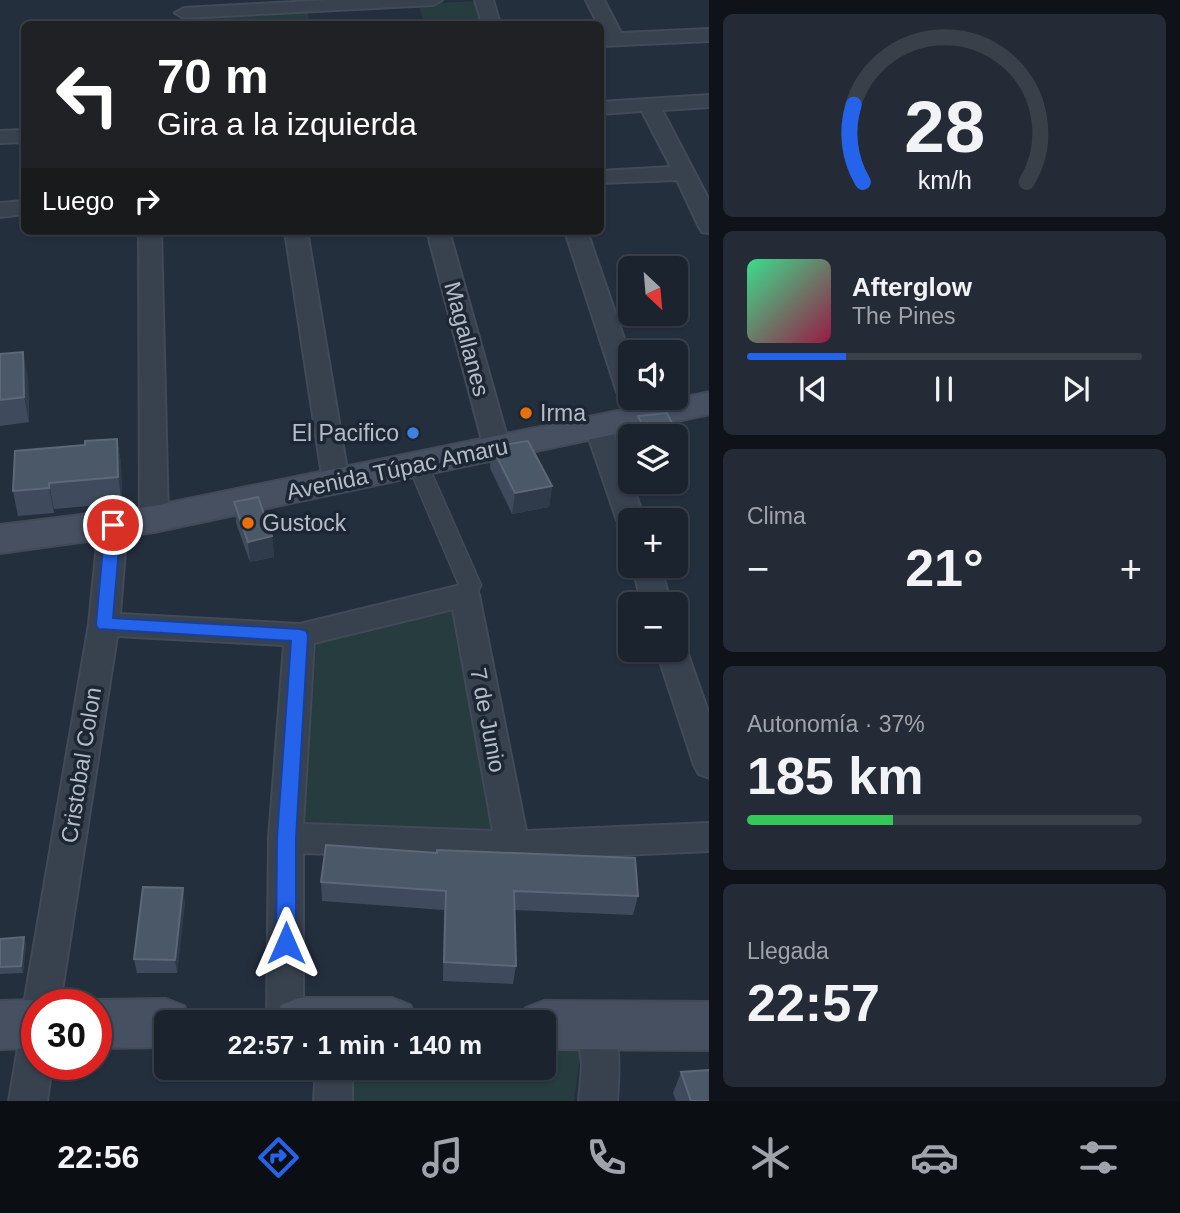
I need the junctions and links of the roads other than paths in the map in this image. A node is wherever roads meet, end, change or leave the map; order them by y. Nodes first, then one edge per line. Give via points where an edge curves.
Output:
1 (433, 0) edge
2 (484, 0) edge
3 (595, 0) edge
4 (411, 1) edge
5 (371, 2) edge
6 (184, 13) edge
7 (314, 16) edge
8 (419, 21) edge
9 (490, 21) edge
10 (602, 21) edge
11 (709, 35) edge
12 (608, 40) edge
13 (709, 101) edge
14 (649, 105) junction
15 (604, 107) edge
16 (21, 136) edge
17 (0, 137) edge
18 (685, 173) junction
19 (604, 177) edge
20 (21, 208) edge
21 (0, 210) edge
22 (709, 227) edge
23 (150, 235) edge
24 (297, 235) edge
25 (439, 235) edge
26 (577, 235) edge
27 (618, 355) edge
28 (688, 403) edge
29 (709, 403) edge
30 (622, 410) edge
31 (598, 427) junction
32 (497, 448) junction
33 (418, 465) junction
34 (336, 482) junction
35 (627, 508) edge
36 (154, 519) junction
37 (113, 525) junction
38 (0, 539) edge
39 (465, 595) junction
40 (104, 624) junction
41 (300, 635) junction
42 (675, 662) edge
43 (709, 765) edge
44 (709, 836) edge
45 (286, 838) junction
46 (512, 846) junction
47 (45, 989) edge
48 (313, 1010) edge
49 (154, 1023) edge
50 (21, 1024) edge
51 (112, 1024) edge
52 (0, 1025) edge
53 (556, 1025) edge
54 (596, 1026) junction
55 (709, 1026) edge
56 (31, 1080) edge
57 (328, 1080) edge
58 (28, 1101) edge
59 (333, 1101) edge
60 (598, 1101) edge

1 - 4 street
2 - 9 street
3 - 10 street
4 - 5 street
4 - 8 street
5 - 7 street
6 - 7 street
11 - 12 street
13 - 14 street
14 - 15 street
14 - 18 street
16 - 17 street
18 - 19 street
18 - 22 street
20 - 21 street
23 - 36 street
24 - 34 street
25 - 32 street, Magallanes
26 - 27 street
28 - 29 main road, Avenida Túpac Amaru
30 - 31 main road, Avenida Túpac Amaru
31 - 32 main road, Avenida Túpac Amaru
31 - 35 street
32 - 33 main road, Avenida Túpac Amaru
33 - 34 main road, Avenida Túpac Amaru
33 - 39 street via 470,585
34 - 36 main road, Avenida Túpac Amaru
36 - 37 main road, Avenida Túpac Amaru
37 - 38 main road, Avenida Túpac Amaru
37 - 40 street, Cristobal Colon
39 - 41 street
39 - 46 street, 7 de Junio
40 - 41 street
40 - 47 street, Cristobal Colon
41 - 45 street
42 - 43 street
44 - 46 street
45 - 46 street
45 - 48 street
49 - 51 main road
50 - 52 main road
53 - 54 main road
54 - 55 main road
54 - 60 street via 601,1066
56 - 58 street
57 - 59 street

